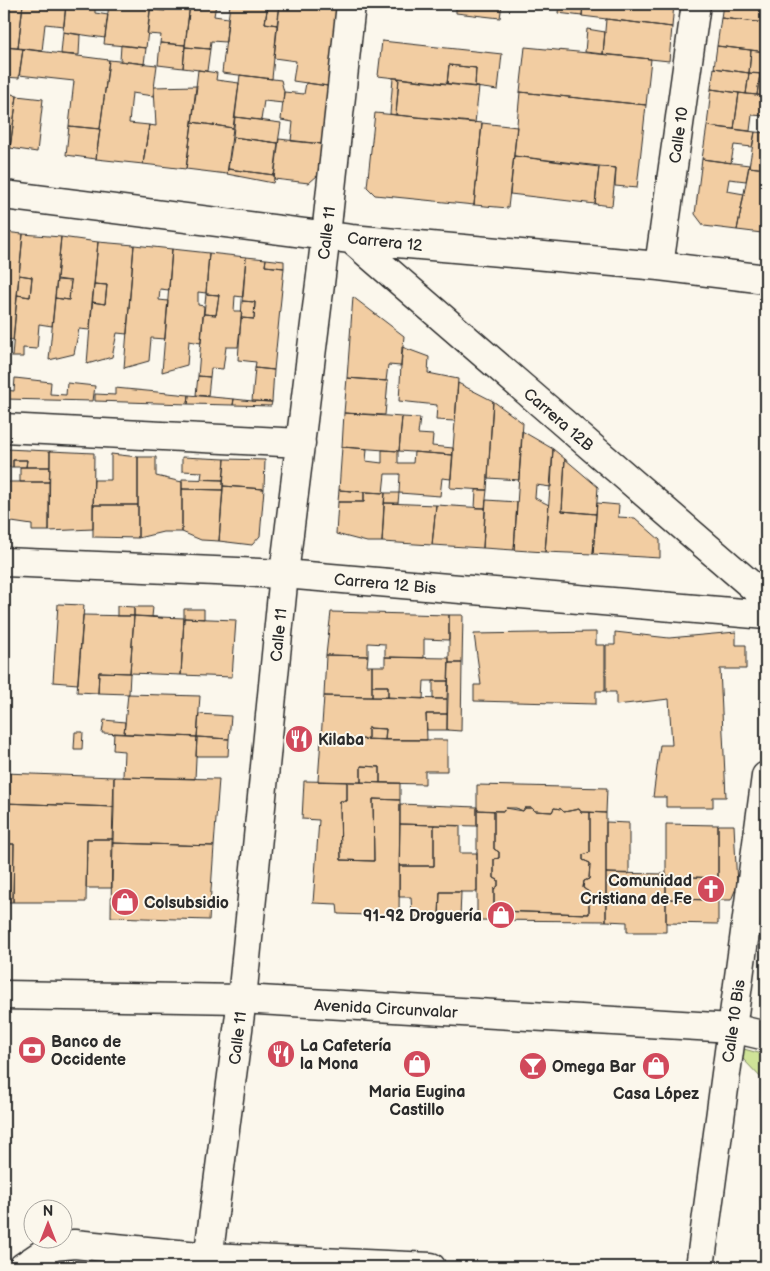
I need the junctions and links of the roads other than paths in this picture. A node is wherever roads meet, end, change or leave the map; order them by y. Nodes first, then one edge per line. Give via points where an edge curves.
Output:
1 (351, 4) edge
2 (696, 4) edge
3 (4, 195) edge
4 (339, 237) junction
5 (659, 266) junction
6 (766, 279) edge
7 (4, 428) edge
8 (301, 443) junction
9 (4, 562) edge
10 (284, 574) junction
11 (766, 598) edge
12 (766, 615) edge
13 (766, 776) edge
14 (4, 995) edge
15 (242, 999) junction
16 (732, 1028) junction
17 (766, 1036) edge
18 (208, 1262) edge
19 (24, 1267) edge
20 (431, 1267) edge
21 (700, 1267) edge

1 - 4 street, Calle 11
2 - 5 street, Calle 10
3 - 4 street, Carrera 12
4 - 5 street, Carrera 12
4 - 8 street, Calle 11
4 - 11 street, Carrera 12B
5 - 6 street, Carrera 12
7 - 8 street
8 - 10 street, Calle 11
9 - 10 street, Carrera 12 Bis
10 - 12 street, Carrera 12 Bis
10 - 15 street, Calle 11
13 - 16 street, Calle 10 Bis
14 - 15 street, Avenida Circunvalar
15 - 16 street, Avenida Circunvalar
15 - 18 street, Calle 11
16 - 17 street, Avenida Circunvalar
16 - 21 street, Calle 10 Bis
18 - 19 street via 74,1244 54,1246
18 - 20 street

